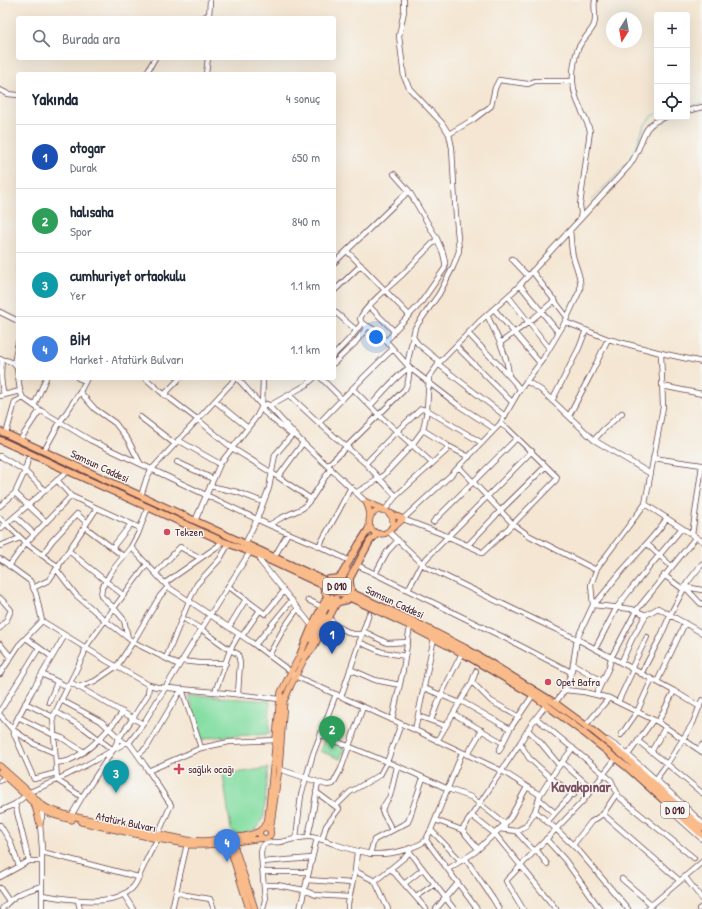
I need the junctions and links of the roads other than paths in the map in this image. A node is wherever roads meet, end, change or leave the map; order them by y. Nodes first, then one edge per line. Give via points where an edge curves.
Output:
1 (210, 0) edge
2 (404, 0) edge
3 (594, 0) edge
4 (209, 16) edge
5 (154, 60) edge
6 (208, 60) edge
7 (147, 72) edge
8 (206, 72) edge
9 (573, 81) junction
10 (0, 90) edge
11 (16, 95) edge
12 (702, 107) edge
13 (690, 110) edge
14 (659, 120) edge
15 (449, 134) junction
16 (394, 174) dead end
17 (409, 191) junction
18 (580, 219) junction
19 (570, 230) junction
20 (436, 239) junction
21 (347, 251) junction
22 (512, 259) dead end
23 (336, 261) edge
24 (361, 265) junction
25 (532, 271) junction
26 (528, 276) junction
27 (520, 285) junction
28 (336, 288) edge
29 (385, 290) junction
30 (508, 296) junction
31 (554, 300) junction
32 (369, 306) junction
33 (494, 309) junction
34 (541, 311) junction
35 (0, 312) edge
36 (338, 315) joint
37 (487, 315) junction
38 (409, 316) junction
39 (336, 318) edge
40 (16, 320) edge
41 (566, 320) junction
42 (529, 322) junction
43 (362, 323) junction
44 (368, 326) junction
45 (356, 330) junction
46 (586, 330) junction
47 (394, 331) junction
48 (558, 332) junction
49 (514, 333) junction
50 (468, 334) junction
51 (413, 337) junction
52 (608, 339) junction
53 (386, 341) junction
54 (500, 343) junction
55 (456, 346) junction
56 (550, 348) junction
57 (393, 349) junction
58 (16, 353) edge
59 (336, 353) edge
60 (661, 353) junction
61 (1, 359) edge
62 (336, 361) edge
63 (702, 362) edge
64 (439, 363) junction
65 (540, 363) junction
66 (14, 364) junction
67 (16, 367) edge
68 (409, 367) junction
69 (509, 375) junction
70 (19, 380) edge
71 (45, 380) edge
72 (86, 380) edge
73 (147, 380) edge
74 (178, 380) edge
75 (234, 380) edge
76 (238, 380) edge
77 (263, 380) edge
78 (312, 380) edge
79 (324, 380) edge
80 (526, 381) junction
81 (428, 382) junction
82 (662, 386) junction
83 (520, 388) junction
84 (353, 389) junction
85 (20, 391) junction
86 (80, 392) junction
87 (702, 394) edge
88 (2, 395) edge
89 (164, 395) junction
90 (289, 395) junction
91 (23, 398) junction
92 (342, 399) junction
93 (215, 401) junction
94 (552, 401) junction
95 (512, 402) junction
96 (34, 406) junction
97 (262, 406) junction
98 (269, 406) junction
99 (370, 406) junction
100 (40, 410) junction
101 (427, 410) junction
102 (622, 413) dead end
103 (379, 415) junction
104 (505, 416) junction
105 (569, 416) junction
106 (140, 417) dead end
107 (197, 419) junction
108 (60, 422) junction
109 (319, 423) junction
110 (500, 424) junction
111 (248, 428) junction
112 (495, 429) junction
113 (423, 430) junction
114 (0, 431) edge
115 (397, 431) junction
116 (6, 434) junction
117 (293, 434) junction
118 (517, 438) junction
119 (0, 440) edge
120 (20, 440) junction
121 (594, 440) junction
122 (177, 442) junction
123 (303, 443) junction
124 (482, 443) junction
125 (412, 445) junction
126 (346, 446) junction
127 (450, 447) dead end
128 (232, 448) junction
129 (44, 451) junction
130 (532, 451) junction
131 (0, 457) edge
132 (469, 457) junction
133 (653, 458) junction
134 (28, 459) dead end
135 (177, 462) dead end
136 (140, 463) junction
137 (365, 463) junction
138 (432, 463) junction
139 (220, 464) junction
140 (702, 465) edge
141 (546, 466) junction
142 (329, 467) junction
143 (459, 468) junction
144 (152, 469) junction
145 (25, 471) junction
146 (68, 471) junction
147 (272, 473) junction
148 (651, 474) junction
149 (278, 477) junction
150 (380, 478) junction
151 (57, 480) junction
152 (213, 480) junction
153 (701, 481) edge
154 (473, 482) junction
155 (210, 486) junction
156 (351, 487) junction
157 (45, 491) junction
158 (357, 492) junction
159 (15, 493) junction
160 (206, 495) junction
161 (71, 496) junction
162 (141, 496) junction
163 (396, 496) junction
164 (487, 497) junction
165 (311, 499) junction
166 (263, 502) junction
167 (366, 502) junction
168 (645, 504) junction
169 (0, 506) edge
170 (27, 506) junction
171 (148, 507) junction
172 (97, 508) junction
173 (386, 510) junction
174 (500, 510) junction
175 (15, 516) junction
176 (0, 518) edge
177 (667, 518) junction
178 (257, 519) junction
179 (403, 519) junction
180 (195, 521) junction
181 (369, 521) junction
182 (46, 522) junction
183 (433, 522) dead end
184 (6, 524) junction
185 (131, 524) junction
186 (513, 524) junction
187 (86, 525) junction
188 (269, 525) junction
189 (140, 528) junction
190 (682, 528) junction
191 (0, 529) edge
192 (368, 530) junction
193 (389, 532) junction
194 (288, 533) junction
195 (34, 534) junction
196 (378, 535) junction
197 (447, 536) junction
198 (694, 536) junction
199 (20, 538) junction
200 (398, 540) junction
201 (222, 541) junction
202 (702, 541) edge
203 (26, 543) junction
204 (229, 543) junction
205 (246, 544) junction
206 (646, 544) junction
207 (468, 545) junction
208 (0, 546) edge
209 (318, 546) junction
210 (131, 547) junction
211 (112, 548) junction
212 (69, 551) junction
213 (250, 552) junction
214 (261, 554) junction
215 (276, 554) junction
216 (659, 554) junction
217 (42, 555) junction
218 (123, 556) junction
219 (200, 558) junction
220 (0, 559) edge
221 (350, 561) junction
222 (422, 563) junction
223 (147, 564) junction
224 (702, 564) edge
225 (357, 565) junction
226 (9, 566) junction
227 (671, 566) junction
228 (58, 568) junction
229 (596, 570) junction
230 (156, 573) junction
231 (375, 574) junction
232 (664, 575) junction
233 (329, 579) junction
234 (106, 580) junction
235 (166, 585) junction
236 (228, 586) junction
237 (33, 588) junction
238 (684, 588) junction
239 (351, 589) junction
240 (324, 590) junction
241 (408, 590) junction
242 (702, 590) edge
243 (284, 591) junction
244 (124, 595) junction
245 (0, 598) edge
246 (334, 598) dead end
247 (246, 599) junction
248 (292, 600) junction
249 (308, 600) dead end
250 (347, 600) junction
251 (189, 601) junction
252 (702, 604) edge
253 (593, 605) junction
254 (322, 607) junction
255 (617, 607) junction
256 (114, 608) junction
257 (298, 608) junction
258 (260, 610) junction
259 (636, 611) junction
260 (369, 614) dead end
261 (210, 615) junction
262 (646, 615) junction
263 (670, 615) junction
264 (329, 618) junction
265 (105, 620) junction
266 (186, 620) dead end
267 (42, 621) junction
268 (411, 623) junction
269 (685, 623) junction
270 (312, 626) junction
271 (229, 627) junction
272 (0, 628) edge
273 (201, 629) junction
274 (363, 632) junction
275 (702, 633) edge
276 (65, 635) junction
277 (241, 635) junction
278 (647, 637) dead end
279 (26, 638) junction
280 (128, 638) junction
281 (434, 638) junction
282 (577, 639) junction
283 (133, 642) junction
284 (360, 642) junction
285 (408, 642) junction
286 (0, 644) edge
287 (255, 645) junction
288 (39, 648) junction
289 (85, 648) junction
290 (595, 649) junction
291 (230, 650) junction
292 (462, 653) junction
293 (269, 655) junction
294 (12, 656) junction
295 (302, 656) junction
296 (405, 656) junction
297 (52, 657) junction
298 (166, 658) junction
299 (611, 658) junction
300 (181, 663) junction
301 (226, 663) junction
302 (620, 663) junction
303 (573, 664) junction
304 (117, 666) junction
305 (350, 669) junction
306 (632, 669) junction
307 (476, 671) dead end
308 (571, 672) junction
309 (0, 674) edge
310 (42, 674) junction
311 (293, 674) junction
312 (641, 674) junction
313 (652, 679) junction
314 (602, 681) junction
315 (57, 682) junction
316 (472, 682) junction
317 (657, 682) junction
318 (69, 685) junction
319 (149, 685) junction
320 (400, 685) junction
321 (78, 686) junction
322 (164, 688) junction
323 (424, 688) junction
324 (182, 689) junction
325 (565, 690) junction
326 (674, 691) junction
327 (215, 692) junction
328 (238, 694) junction
329 (336, 694) junction
330 (441, 695) junction
331 (533, 695) junction
332 (596, 695) junction
333 (341, 697) junction
334 (609, 698) junction
335 (280, 699) junction
336 (61, 700) junction
337 (702, 700) edge
338 (49, 702) dead end
339 (461, 702) junction
340 (618, 702) junction
341 (25, 703) junction
342 (554, 703) junction
343 (546, 705) junction
344 (363, 707) junction
345 (700, 707) junction
346 (0, 711) edge
347 (56, 712) junction
348 (123, 712) junction
349 (637, 712) junction
350 (454, 714) junction
351 (0, 715) edge
352 (418, 716) junction
353 (18, 717) junction
354 (53, 717) junction
355 (519, 717) junction
356 (133, 718) junction
357 (536, 718) junction
358 (392, 720) junction
359 (431, 720) junction
360 (655, 721) junction
361 (2, 722) edge
362 (143, 724) junction
363 (401, 724) junction
364 (446, 726) junction
365 (586, 726) junction
366 (109, 728) junction
367 (665, 728) junction
368 (12, 729) junction
369 (510, 729) junction
370 (415, 730) junction
371 (482, 730) junction
372 (528, 730) junction
373 (592, 731) junction
374 (54, 735) junction
375 (320, 735) junction
376 (621, 735) dead end
377 (119, 738) junction
378 (683, 739) junction
379 (99, 740) junction
380 (276, 740) junction
381 (437, 741) junction
382 (638, 741) junction
383 (503, 742) junction
384 (127, 743) junction
385 (520, 743) junction
386 (702, 745) edge
387 (349, 747) junction
388 (201, 748) junction
389 (573, 748) junction
390 (114, 750) junction
391 (499, 750) dead end
392 (700, 751) edge
393 (84, 752) junction
394 (652, 752) junction
395 (55, 753) junction
396 (465, 754) junction
397 (138, 755) junction
398 (628, 755) junction
399 (615, 759) junction
400 (387, 762) junction
401 (56, 763) junction
402 (560, 764) junction
403 (667, 764) junction
404 (0, 766) edge
405 (397, 767) junction
406 (279, 769) junction
407 (148, 771) junction
408 (502, 771) junction
409 (0, 772) edge
410 (56, 773) junction
411 (603, 774) junction
412 (5, 777) junction
413 (306, 778) junction
414 (423, 778) junction
415 (551, 778) junction
416 (57, 780) junction
417 (0, 781) edge
418 (318, 782) junction
419 (651, 782) junction
420 (527, 787) junction
421 (448, 789) junction
422 (592, 789) junction
423 (316, 792) junction
424 (617, 793) junction
425 (702, 793) edge
426 (28, 794) junction
427 (82, 797) junction
428 (539, 797) junction
429 (15, 804) junction
430 (480, 804) junction
431 (336, 806) junction
432 (40, 807) junction
433 (0, 811) edge
434 (535, 811) junction
435 (555, 813) junction
436 (602, 814) junction
437 (53, 815) junction
438 (71, 816) junction
439 (472, 816) junction
440 (435, 820) junction
441 (41, 822) junction
442 (547, 822) junction
443 (702, 823) edge
444 (505, 824) junction
445 (0, 826) edge
446 (702, 828) edge
447 (262, 829) junction
448 (556, 829) junction
449 (270, 830) junction
450 (392, 830) junction
451 (431, 830) junction
452 (462, 830) junction
453 (502, 830) junction
454 (516, 831) junction
455 (495, 834) junction
456 (702, 835) edge
457 (308, 836) junction
458 (156, 837) junction
459 (296, 838) junction
460 (267, 839) junction
461 (320, 839) junction
462 (546, 839) junction
463 (426, 840) junction
464 (702, 840) edge
465 (230, 841) junction
466 (187, 842) junction
467 (573, 845) junction
468 (478, 849) junction
469 (410, 850) junction
470 (535, 850) junction
471 (42, 852) junction
472 (357, 852) junction
473 (370, 854) junction
474 (312, 858) junction
475 (694, 858) dead end
476 (463, 859) junction
477 (29, 861) junction
478 (42, 861) junction
479 (262, 862) junction
480 (702, 862) edge
481 (547, 864) dead end
482 (19, 866) junction
483 (520, 866) junction
484 (391, 869) junction
485 (423, 869) junction
486 (448, 869) junction
487 (355, 870) junction
488 (263, 872) junction
489 (309, 872) junction
490 (0, 876) edge
491 (138, 877) junction
492 (685, 877) junction
493 (622, 879) dead end
494 (307, 880) junction
495 (375, 881) junction
496 (680, 881) junction
497 (352, 883) junction
498 (458, 883) junction
499 (404, 884) junction
500 (435, 884) junction
501 (264, 885) junction
502 (42, 886) junction
503 (0, 888) edge
504 (304, 890) junction
505 (176, 892) junction
506 (42, 895) junction
507 (124, 895) junction
508 (349, 897) junction
509 (416, 897) junction
510 (445, 898) junction
511 (702, 899) edge
512 (9, 900) junction
513 (78, 901) junction
514 (652, 905) junction
515 (702, 907) edge
516 (2, 909) edge
517 (42, 909) edge
518 (80, 909) edge
519 (133, 909) edge
520 (172, 909) edge
521 (214, 909) edge
522 (249, 909) edge
523 (255, 909) edge
524 (263, 909) edge
525 (300, 909) edge
526 (348, 909) edge
527 (388, 909) edge
528 (426, 909) edge
529 (436, 909) edge
530 (454, 909) edge
531 (477, 909) edge
532 (499, 909) edge
533 (523, 909) edge
534 (556, 909) edge
535 (600, 909) edge
536 (628, 909) edge
537 (647, 909) edge
538 (699, 909) edge

1 - 4 street
2 - 15 street via 399,36 404,77 410,89
3 - 9 street via 594,25 576,51
5 - 7 street
6 - 8 street
9 - 15 street via 534,81 528,84 499,80 492,106
9 - 18 street via 577,100 590,131
10 - 11 street
12 - 13 street
14 - 18 street via 648,127 628,167
15 - 51 street via 459,251 439,294 415,328
16 - 17 street
17 - 20 street
17 - 21 street
18 - 19 street
19 - 25 street
19 - 41 street via 581,285
20 - 29 street
20 - 38 street via 444,253 445,268
21 - 23 street
21 - 24 street
22 - 26 street
24 - 28 street
24 - 29 street
25 - 26 street
25 - 31 street
26 - 27 street
27 - 30 street
27 - 34 street
29 - 32 street
29 - 38 street
30 - 33 street
30 - 42 street
31 - 34 street
31 - 41 street
32 - 43 street via 361,315
32 - 47 street
33 - 37 street
33 - 49 street
34 - 42 street
34 - 48 street
35 - 40 street
36 - 39 street
36 - 45 street
37 - 50 street
37 - 54 street
38 - 47 street
41 - 46 street
41 - 48 street
42 - 49 street
42 - 56 street
43 - 44 street
43 - 45 street
44 - 53 street
44 - 62 street
45 - 59 street
46 - 52 street
46 - 94 street
47 - 53 street
48 - 56 street
49 - 54 street
49 - 65 street
50 - 55 street
50 - 69 street
51 - 64 street
51 - 68 street
52 - 60 street
52 - 105 street
53 - 57 street
54 - 69 street
55 - 64 street
55 - 95 street
56 - 65 street
57 - 68 street
57 - 84 street
58 - 66 street
60 - 63 street
60 - 82 street
61 - 66 street
61 - 88 street
64 - 81 street via 430,374
64 - 104 street
65 - 80 street
66 - 67 street
68 - 81 street
68 - 99 street
68 - 103 street via 405,389
69 - 83 street
70 - 85 street
71 - 96 street
72 - 86 street
73 - 89 street
74 - 89 street
75 - 93 street
76 - 97 street
77 - 97 street
78 - 90 street
79 - 92 street
80 - 83 street
80 - 94 street
81 - 101 street
81 - 112 street
82 - 87 street
82 - 133 street via 662,407
83 - 95 street
84 - 92 street
84 - 99 street
85 - 88 street
85 - 91 street
86 - 108 street
86 - 136 street via 95,409 115,423 128,440
89 - 107 street
90 - 98 street
90 - 109 street
91 - 96 street
91 - 116 street via 15,402
92 - 109 street
93 - 107 street
93 - 111 street
94 - 105 street
95 - 104 street
96 - 100 street
97 - 98 street
97 - 111 street
97 - 117 street via 267,415
98 - 117 street
99 - 103 street
100 - 108 street
100 - 120 street
101 - 113 street
101 - 115 street via 421,409
101 - 124 street
102 - 121 street
103 - 115 street
103 - 126 street
104 - 110 street
105 - 121 street
106 - 122 street
107 - 122 street
107 - 128 street
108 - 129 street
108 - 136 street via 90,440
109 - 126 street
110 - 112 street
110 - 118 street
111 - 128 street
112 - 124 street
113 - 125 street
113 - 138 street via 447,445 446,451
114 - 116 highway, Samsun Caddesi / D 010
115 - 125 street
115 - 137 street
116 - 120 highway, Samsun Caddesi / D 010
117 - 123 street
117 - 147 street via 275,455
118 - 130 street
118 - 154 street
119 - 146 highway, Samsun Caddesi / D 010
120 - 129 highway, Samsun Caddesi / D 010
121 - 148 street
122 - 139 street
122 - 144 street
123 - 142 street
123 - 149 street
124 - 132 street
125 - 138 street
125 - 150 street
126 - 137 street
126 - 142 street
127 - 132 street
128 - 139 street
128 - 147 street
129 - 162 highway, Samsun Caddesi / D 010
130 - 141 street
130 - 164 street
131 - 145 street
132 - 143 street
133 - 140 street
133 - 148 street
134 - 145 street
135 - 152 street
136 - 144 street
137 - 150 street
138 - 163 street
139 - 152 street
140 - 153 street
141 - 174 street
141 - 186 street via 557,477 556,480
142 - 156 street
142 - 165 street
143 - 154 street
143 - 179 street
144 - 160 street
144 - 162 street
145 - 157 street
145 - 159 street
146 - 151 street
146 - 171 highway, Samsun Caddesi / D 010
147 - 149 street
147 - 166 street
148 - 168 street
149 - 165 street
150 - 158 street
150 - 163 street
151 - 157 street
151 - 161 street
152 - 155 street
153 - 198 street
154 - 164 street
154 - 183 street
155 - 160 street
155 - 166 street via 237,492
156 - 158 street
156 - 209 street
157 - 170 street
158 - 167 street
159 - 169 street
159 - 170 street
160 - 178 street
160 - 180 street
161 - 172 street
161 - 182 street
162 - 180 highway, Samsun Caddesi / D 010
163 - 173 street
164 - 174 street
164 - 197 street
165 - 188 street via 304,508
166 - 178 street
167 - 173 main road
167 - 181 main road via 370,512
168 - 177 street
168 - 229 street
170 - 175 street
170 - 182 street
171 - 189 street
171 - 201 highway, Samsun Caddesi / D 010
172 - 185 street
172 - 187 street
173 - 179 main road
173 - 181 main road via 376,511
173 - 193 main road via 394,521
174 - 186 street
174 - 207 street
175 - 184 street
175 - 195 street
176 - 184 street
177 - 190 street
177 - 206 street
178 - 188 street
178 - 205 street
179 - 193 main road
179 - 197 street
180 - 205 highway, Samsun Caddesi / D 010
181 - 192 main road
181 - 196 main road via 371,528
182 - 195 street
184 - 191 street
184 - 199 street
185 - 189 street
185 - 211 street
186 - 207 street via 482,553
186 - 229 street via 528,535
187 - 211 street
187 - 212 street
187 - 217 street via 77,514
188 - 194 street
189 - 210 street
190 - 198 street
190 - 216 street
192 - 196 main road via 344,580 368,539
192 - 221 highway
193 - 196 main road
193 - 200 street
194 - 209 street
194 - 215 street
195 - 203 street
196 - 225 highway via 370,540
197 - 207 street
197 - 222 street
198 - 202 street
198 - 227 street
199 - 203 street
199 - 208 street
200 - 222 street
200 - 231 street via 386,552
201 - 204 highway, Samsun Caddesi / D 010
201 - 219 street
203 - 217 street
203 - 226 street
204 - 213 highway, Samsun Caddesi / D 010
204 - 251 street via 220,559 197,584
205 - 214 highway, Samsun Caddesi / D 010
206 - 216 street
206 - 253 street
209 - 221 street
210 - 218 street
210 - 223 street
211 - 218 street
212 - 228 street
212 - 234 street
213 - 214 highway, Samsun Caddesi / D 010
213 - 236 street
214 - 215 highway
214 - 240 highway via 269,564
214 - 243 street via 260,561
214 - 268 highway, Samsun Caddesi / D 010
215 - 233 highway
216 - 227 street
216 - 255 street
217 - 228 street
218 - 234 street
219 - 230 street via 180,547
219 - 235 street
220 - 226 street
221 - 233 highway via 338,578
222 - 241 street
222 - 282 street
223 - 230 street
223 - 244 street
224 - 238 street
225 - 231 street
225 - 239 highway via 350,578
226 - 237 street via 30,581
227 - 232 street
228 - 237 street via 49,580
228 - 265 street via 76,595
229 - 253 street via 591,585
230 - 235 street
231 - 241 street
232 - 238 street
232 - 259 street
233 - 239 highway
234 - 244 street
234 - 256 street via 101,596
235 - 251 street
235 - 283 street
236 - 247 street
236 - 261 street
237 - 267 street
238 - 242 street
238 - 252 street
238 - 263 street
239 - 268 highway via 404,613
240 - 250 highway
240 - 254 highway via 326,601
241 - 308 street
243 - 248 street
243 - 258 street via 265,614
244 - 256 street
245 - 272 street via 11,610
246 - 295 main road
247 - 258 street
247 - 271 street
248 - 257 street
248 - 287 street
249 - 254 street
250 - 264 highway via 336,604
250 - 268 highway via 403,626
251 - 261 street
251 - 298 street
253 - 255 street
253 - 282 street
254 - 270 highway
255 - 259 street
255 - 290 street
256 - 265 street
256 - 280 street via 124,620
257 - 270 street
257 - 293 street
258 - 277 street
259 - 262 street
259 - 299 street
260 - 274 street
261 - 271 street
261 - 273 street
262 - 263 street via 658,608
262 - 302 street
263 - 269 street
263 - 312 street
264 - 274 street via 352,634
264 - 295 highway via 313,648
265 - 280 street
265 - 289 street
266 - 273 street
267 - 276 street
267 - 279 street
268 - 281 highway, Samsun Caddesi / D 010
268 - 285 street
268 - 342 highway, Samsun Caddesi / D 010 via 465,648
269 - 275 street
269 - 317 street
270 - 295 highway
271 - 277 street
273 - 291 street
273 - 300 street
274 - 284 street
274 - 285 street via 387,642
276 - 289 street
276 - 297 street
277 - 287 street
277 - 291 street
278 - 306 street
279 - 288 street
279 - 294 street
280 - 283 street
281 - 292 highway, Samsun Caddesi / D 010
281 - 323 street
282 - 290 street
282 - 303 street
283 - 298 street
283 - 304 street
284 - 296 street via 382,652
284 - 305 street
285 - 296 street
286 - 294 street
287 - 293 street
288 - 297 street
288 - 346 street
289 - 304 street
289 - 318 street
290 - 299 street
291 - 301 street
291 - 328 street via 238,654 240,662
292 - 330 street
292 - 331 highway, Samsun Caddesi / D 010
293 - 311 street
294 - 309 street
295 - 311 main road
296 - 320 street
297 - 310 street
298 - 300 street
299 - 302 street
299 - 314 street
300 - 301 street
300 - 322 street
301 - 327 street
302 - 306 street
303 - 308 street
303 - 314 street
304 - 319 street
304 - 321 street via 95,681
305 - 320 street via 375,680
305 - 333 street
306 - 312 street
306 - 340 street
307 - 316 street
308 - 325 street
310 - 315 street
310 - 341 street
311 - 329 street
311 - 335 main road via 281,692
311 - 406 main road via 284,701
312 - 313 street
313 - 317 street
313 - 349 street
314 - 332 street
315 - 318 street
315 - 338 street
316 - 339 street
316 - 355 street via 491,701
317 - 326 street
318 - 321 street
318 - 336 street
319 - 322 street
319 - 356 street via 148,694
320 - 358 street
321 - 348 street
322 - 324 street
322 - 362 street
323 - 330 street
323 - 352 street
324 - 327 street
324 - 388 street
324 - 397 street via 147,747
325 - 332 street
325 - 342 street
326 - 345 street
326 - 360 street
327 - 328 street
328 - 335 street
329 - 333 street
329 - 375 street
330 - 339 street
330 - 359 street
331 - 343 highway, Samsun Caddesi / D 010
331 - 355 street
332 - 334 street
333 - 344 street
334 - 340 street
334 - 365 street
335 - 380 main road
336 - 347 street
336 - 366 street
337 - 345 street
339 - 350 street
339 - 369 street
340 - 349 street
341 - 353 street
341 - 354 street
342 - 365 highway, Samsun Caddesi / D 010
343 - 357 street
343 - 399 highway, Samsun Caddesi / D 010
344 - 358 street
344 - 387 street
345 - 378 street
347 - 354 street
347 - 379 street
348 - 356 street
348 - 366 street
349 - 360 street
349 - 376 street
350 - 364 street
350 - 371 street
351 - 361 street
352 - 359 street
352 - 370 street
353 - 368 street
353 - 374 street
354 - 374 street
355 - 369 street
356 - 362 street
356 - 377 street
357 - 372 street
357 - 389 street
358 - 363 street
359 - 364 street
360 - 367 street
360 - 382 street
361 - 368 street
362 - 384 street
363 - 370 street
363 - 400 street
364 - 381 street
365 - 373 highway, Samsun Caddesi / D 010
366 - 377 street
366 - 379 street
367 - 378 street
367 - 394 street
368 - 395 street via 34,744
368 - 410 street via 34,779
369 - 383 street
370 - 381 street
371 - 383 street
371 - 396 street
372 - 385 street
372 - 402 street
373 - 398 street
373 - 419 highway, Samsun Caddesi / D 010
374 - 393 street via 67,740
374 - 395 street
375 - 387 street
375 - 413 street
377 - 384 street
377 - 390 street
378 - 392 street
378 - 403 street
379 - 390 street
379 - 393 street
380 - 388 street via 229,742
380 - 447 main road via 268,818
381 - 396 street
382 - 394 street
382 - 398 street
383 - 391 street
384 - 390 street
384 - 397 street
385 - 408 street
385 - 415 street via 529,758
386 - 392 street
387 - 400 street
387 - 418 street via 333,784
388 - 407 street
389 - 402 street
389 - 411 street
390 - 416 street
390 - 427 street
393 - 401 street via 67,761
394 - 403 street
395 - 401 street
396 - 408 street
396 - 421 street
397 - 407 street
398 - 419 street
399 - 411 street
399 - 419 highway, Samsun Caddesi / D 010
399 - 464 street
400 - 405 street
400 - 431 street via 380,775 350,792
401 - 410 street
402 - 415 street
402 - 422 street
403 - 419 street
403 - 425 street
404 - 426 main road
405 - 414 street
405 - 450 street via 390,796 382,811
406 - 413 street
406 - 449 main road
407 - 458 street via 171,805
408 - 420 street
408 - 430 street
409 - 412 main road
410 - 416 street
411 - 422 street
411 - 424 street via 611,780
412 - 417 street
412 - 426 main road
413 - 418 street
413 - 459 street via 301,795
414 - 421 street
414 - 450 street via 408,822
415 - 428 street
415 - 435 street via 573,795
416 - 426 street
416 - 427 street
418 - 423 street
419 - 443 street
419 - 446 highway, Samsun Caddesi / D 010
419 - 456 highway, Samsun Caddesi / D 010
420 - 428 street
420 - 444 street
421 - 430 street via 471,797
421 - 440 street
422 - 448 street
423 - 431 street
423 - 457 street
424 - 436 street
424 - 475 street
426 - 429 street
426 - 432 main road
427 - 438 street
428 - 434 street
428 - 435 street
429 - 433 street
429 - 477 street
430 - 439 street
430 - 444 street
431 - 461 street via 340,809 326,826
432 - 437 main road, Atatürk Bulvarı
432 - 438 main road
432 - 441 main road
434 - 442 street
434 - 454 street via 526,826
435 - 442 street
436 - 467 street via 591,822
436 - 496 street
437 - 441 main road via 44,817
437 - 458 main road, Atatürk Bulvarı
438 - 458 main road
439 - 452 street
439 - 455 street
440 - 451 street
440 - 452 street
441 - 471 street
442 - 448 street
444 - 453 street
445 - 482 street via 10,841
447 - 449 main road
447 - 460 main road via 260,834
447 - 465 main road
448 - 462 street
448 - 467 street
449 - 460 main road via 271,835
450 - 473 street via 374,840
451 - 463 street
451 - 476 street
452 - 468 street
453 - 454 street
453 - 455 street
454 - 470 street
455 - 468 street
455 - 483 street
457 - 459 street
457 - 461 street
458 - 466 main road
458 - 491 street
459 - 460 street via 279,842
460 - 465 main road
460 - 479 street via 261,847
461 - 472 street
461 - 474 street
462 - 470 street
462 - 535 street via 565,860
463 - 469 street
463 - 486 street
465 - 466 main road
465 - 522 main road
465 - 523 main road
466 - 505 street
467 - 536 street
468 - 476 street
469 - 473 street via 392,854
469 - 484 street
469 - 485 street
470 - 481 street
470 - 483 street
471 - 478 street
471 - 491 street
472 - 473 street
472 - 487 street
474 - 479 street
474 - 489 street
476 - 486 street
476 - 532 street
477 - 478 street
477 - 482 street
478 - 502 street
479 - 488 street
480 - 492 street
482 - 490 street
483 - 533 street via 506,881
483 - 534 street
484 - 495 street
484 - 499 street
485 - 499 street
485 - 500 street
486 - 498 street
487 - 495 street
487 - 497 street
488 - 489 street
488 - 501 street
489 - 494 street
491 - 507 street via 134,886
492 - 496 street
492 - 511 street
493 - 514 street
494 - 497 street
494 - 504 street
495 - 527 street
496 - 514 street
497 - 508 street
498 - 510 street
498 - 531 street
499 - 509 street
500 - 509 street
500 - 510 street
501 - 504 street
501 - 524 street
502 - 506 street
502 - 512 street via 25,891
503 - 512 street
504 - 508 street via 315,895
504 - 525 street
505 - 520 street
505 - 521 street via 210,899
506 - 513 street
506 - 517 street
507 - 513 street via 97,901
507 - 519 street
508 - 526 street
509 - 528 street
510 - 529 street
510 - 530 street
512 - 516 street
513 - 518 street
514 - 537 street
515 - 538 street

